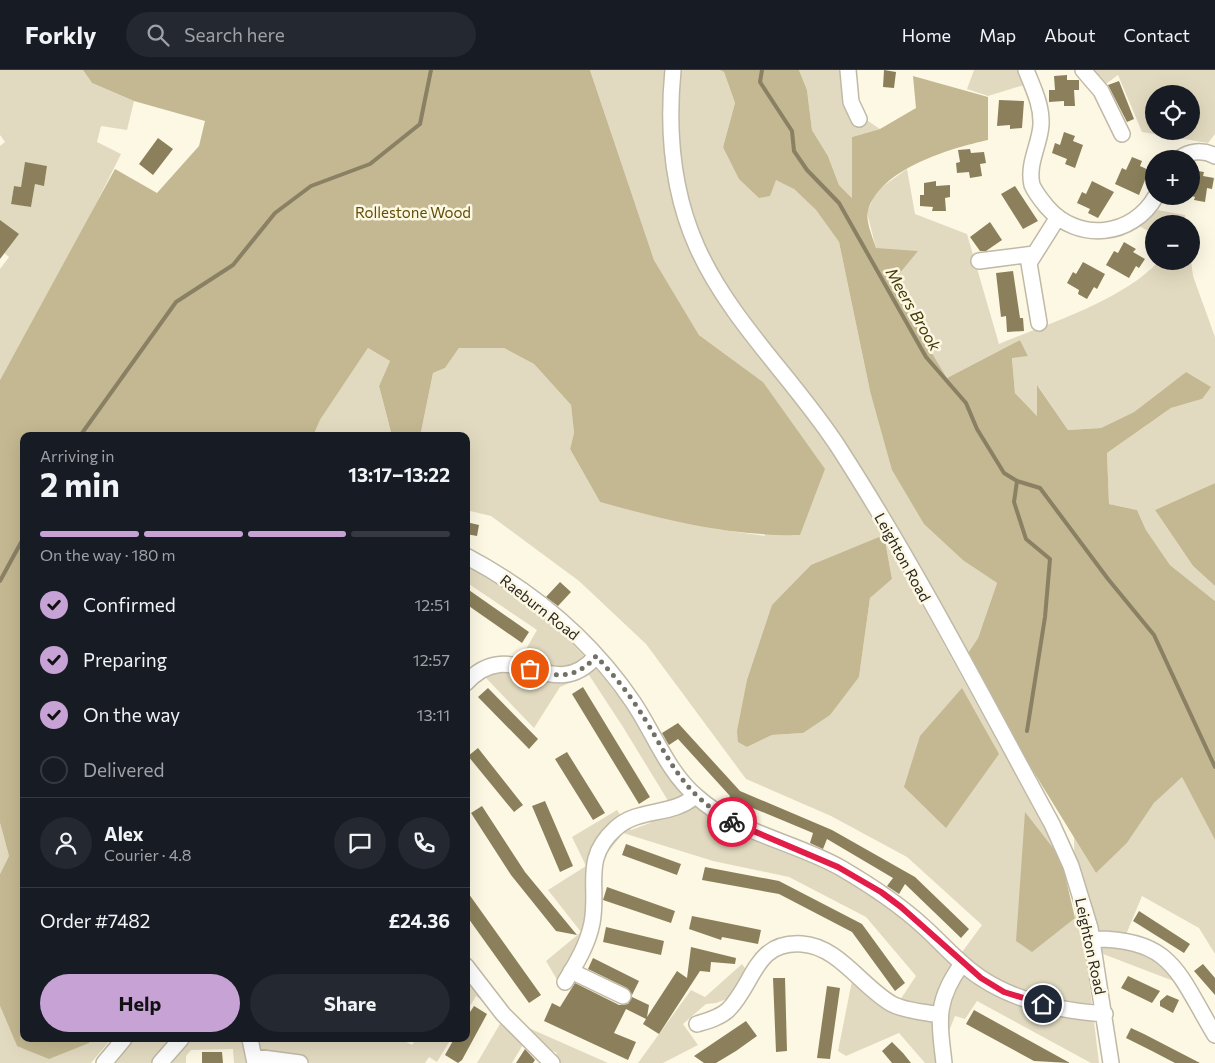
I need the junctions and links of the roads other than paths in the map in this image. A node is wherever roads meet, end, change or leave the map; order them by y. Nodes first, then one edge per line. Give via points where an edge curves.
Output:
1 (673, 70) edge
2 (848, 70) edge
3 (1026, 70) edge
4 (1083, 70) edge
5 (859, 120) dead end
6 (1122, 134) dead end
7 (1200, 152) edge
8 (1215, 156) edge
9 (1148, 205) edge
10 (1058, 217) junction
11 (1034, 254) junction
12 (979, 261) dead end
13 (1038, 323) dead end
14 (470, 558) edge
15 (596, 656) junction
16 (470, 679) edge
17 (695, 796) junction
18 (1093, 939) junction
19 (962, 964) junction
20 (470, 971) edge
21 (623, 996) dead end
22 (1104, 1014) junction
23 (940, 1015) junction
24 (697, 1024) dead end
25 (1215, 1035) edge
26 (122, 1042) edge
27 (178, 1042) edge
28 (251, 1042) edge
29 (255, 1060) edge
30 (104, 1063) edge
31 (160, 1063) edge
32 (300, 1063) edge
33 (552, 1063) edge
34 (944, 1063) edge
35 (1111, 1063) edge

1 - 18 street, Leighton Road via 670,141 676,181 697,247 724,295 806,400 879,512 1052,824 1072,866
2 - 5 street via 851,102
3 - 10 street via 1041,112 1032,184 1042,201
4 - 6 street via 1101,91
7 - 8 street
9 - 10 street via 1132,222 1112,230 1090,231
10 - 11 street
11 - 12 street
11 - 13 street via 1029,263
14 - 15 street, Raeburn Road via 552,612
15 - 16 street via 583,670 567,675 544,674 514,664 499,664
15 - 17 street, Raeburn Road via 633,701 672,768
17 - 19 street, Raeburn Road via 744,828 838,867 881,892
17 - 21 street via 671,810 646,813 616,828 604,841 592,873 594,908 591,925 568,977
18 - 22 street, Leighton Road
18 - 25 street via 1138,943 1159,953 1178,974
19 - 22 street, Raeburn Road via 1004,992 1058,1008
19 - 23 street via 949,982
20 - 33 street via 504,1014
22 - 35 street, Leighton Road
23 - 24 street via 894,1006 824,950 812,944 795,943 769,951 758,962 740,995 726,1011
23 - 34 street
26 - 30 street
27 - 31 street
28 - 29 street
29 - 32 street

